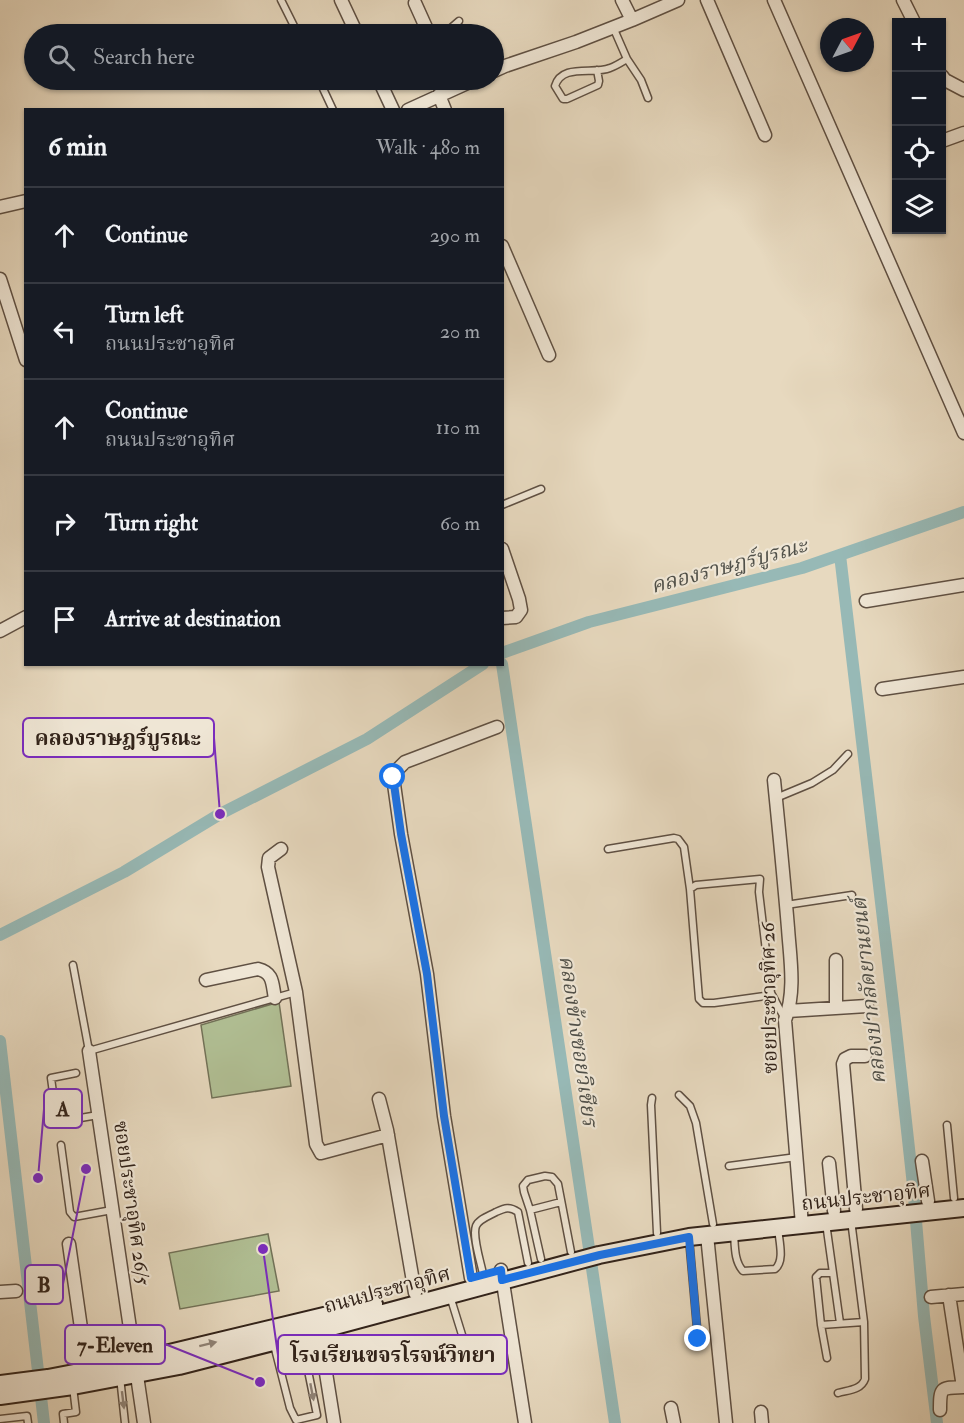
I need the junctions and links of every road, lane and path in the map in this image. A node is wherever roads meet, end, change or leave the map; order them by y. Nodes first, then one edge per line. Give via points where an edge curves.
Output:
1 (281, 0) edge
2 (341, 0) edge
3 (622, 0) edge
4 (677, 0) edge
5 (707, 0) edge
6 (774, 0) edge
7 (903, 0) edge
8 (415, 3) dead end
9 (912, 18) edge
10 (632, 20) junction
11 (459, 21) dead end
12 (293, 24) edge
13 (352, 24) edge
14 (424, 24) edge
15 (456, 24) edge
16 (613, 27) junction
17 (627, 59) junction
18 (504, 66) edge
19 (597, 70) junction
20 (946, 81) edge
21 (324, 90) edge
22 (384, 90) edge
23 (444, 90) edge
24 (964, 90) edge
25 (439, 95) junction
26 (648, 98) dead end
27 (421, 107) edge
28 (332, 108) edge
29 (392, 108) edge
30 (444, 108) edge
31 (964, 133) edge
32 (765, 135) dead end
33 (946, 140) edge
34 (24, 201) edge
35 (0, 207) edge
36 (504, 251) edge
37 (0, 279) edge
38 (24, 354) edge
39 (549, 356) dead end
40 (964, 433) edge
41 (541, 489) dead end
42 (504, 504) edge
43 (504, 555) edge
44 (964, 585) edge
45 (866, 601) dead end
46 (24, 618) edge
47 (504, 618) edge
48 (0, 631) edge
49 (964, 677) edge
50 (882, 689) dead end
51 (497, 728) dead end
52 (848, 754) dead end
53 (774, 780) dead end
54 (776, 798) junction
55 (281, 849) dead end
56 (608, 849) dead end
57 (690, 889) junction
58 (852, 896) dead end
59 (786, 905) junction
60 (836, 960) dead end
61 (73, 965) dead end
62 (206, 980) dead end
63 (296, 992) junction
64 (772, 995) junction
65 (275, 998) junction
66 (867, 1006) dead end
67 (836, 1008) junction
68 (787, 1016) junction
69 (89, 1051) junction
70 (865, 1056) dead end
71 (76, 1073) dead end
72 (679, 1095) dead end
73 (652, 1098) dead end
74 (380, 1100) dead end
75 (99, 1115) junction
76 (947, 1125) dead end
77 (388, 1135) junction
78 (61, 1145) dead end
79 (797, 1157) junction
80 (922, 1161) dead end
81 (829, 1163) dead end
82 (729, 1166) dead end
83 (961, 1201) edge
84 (561, 1202) junction
85 (914, 1207) junction
86 (113, 1210) junction
87 (530, 1210) junction
88 (854, 1215) junction
89 (830, 1217) junction
90 (802, 1220) junction
91 (778, 1227) junction
92 (710, 1229) junction
93 (734, 1231) junction
94 (657, 1233) junction
95 (689, 1237) junction
96 (69, 1244) dead end
97 (587, 1252) junction
98 (535, 1261) junction
99 (832, 1273) junction
100 (502, 1275) junction
101 (477, 1276) junction
102 (16, 1291) dead end
103 (0, 1292) edge
104 (415, 1293) junction
105 (964, 1294) edge
106 (450, 1295) junction
107 (949, 1295) junction
108 (931, 1297) dead end
109 (864, 1322) junction
110 (840, 1323) junction
111 (318, 1324) junction
112 (821, 1325) junction
113 (301, 1335) junction
114 (698, 1339) dead end
115 (273, 1342) junction
116 (427, 1357) dead end
117 (827, 1358) dead end
118 (136, 1368) junction
119 (87, 1370) junction
120 (120, 1377) junction
121 (0, 1384) edge
122 (40, 1385) junction
123 (73, 1386) junction
124 (964, 1387) edge
125 (838, 1393) dead end
126 (0, 1396) edge
127 (671, 1408) dead end
128 (940, 1410) dead end
129 (0, 1419) edge
130 (28, 1423) edge
131 (64, 1423) edge
132 (125, 1423) edge
133 (144, 1423) edge
134 (334, 1423) edge
135 (525, 1423) edge
136 (674, 1423) edge
137 (726, 1423) edge

1 - 12 lane
2 - 13 street
3 - 10 street
4 - 10 street
5 - 32 street
6 - 40 street
7 - 9 street
8 - 14 street
10 - 16 street
11 - 15 lane
16 - 17 lane
16 - 18 street
17 - 19 lane
17 - 26 lane
19 - 19 lane via 569,73 557,80 555,86 567,99 597,85
20 - 24 street
21 - 28 lane
22 - 29 street
23 - 25 street
25 - 27 street
25 - 30 street
31 - 33 street
34 - 35 street
36 - 39 street
37 - 38 street
41 - 42 lane
43 - 47 street via 521,610 516,616
44 - 45 street
46 - 48 street
49 - 50 street
51 - 101 street via 405,762 393,777 427,974 444,1116
52 - 54 lane via 833,770 812,783
53 - 54 street, ซอยประชาอุทิศ 26
54 - 59 street, ซอยประชาอุทิศ 26
55 - 63 street via 269,858 268,867
56 - 57 lane via 678,839 684,847
57 - 64 lane via 699,999 714,1003
57 - 64 lane via 705,883 760,879
58 - 59 lane
59 - 68 street, ซอยประชาอุทิศ 26 via 792,977
60 - 67 street
61 - 69 lane
62 - 65 street via 258,969 266,971
63 - 65 lane
63 - 77 street via 315,1144 321,1153
64 - 68 lane
65 - 69 lane
66 - 67 street
67 - 68 street
68 - 79 street, ซอยประชาอุทิศ 26
69 - 75 street, ซอยประชาอุทิศ 26/5
70 - 88 street via 851,1056 843,1064
71 - 75 lane via 51,1078 57,1122
72 - 92 lane via 690,1106 696,1123
73 - 94 lane
74 - 77 street
75 - 86 street, ซอยประชาอุทิศ 26/5
76 - 83 lane
77 - 104 street
78 - 86 lane via 69,1212 74,1217
79 - 82 lane
79 - 90 street, ซอยประชาอุทิศ 26
80 - 85 street
81 - 89 street
83 - 85 main road, ถนนประชาอุทิศ
84 - 87 lane
84 - 87 lane via 558,1184 552,1177 528,1180 524,1192
84 - 97 lane
85 - 88 main road, ถนนประชาอุทิศ
86 - 118 street, ซอยประชาอุทิศ 26/5
87 - 98 lane
88 - 89 main road, ถนนประชาอุทิศ
88 - 109 lane
89 - 90 main road, ถนนประชาอุทิศ
89 - 99 lane
90 - 91 main road, ถนนประชาอุทิศ
90 - 92 main road, ถนนประชาอุทิศ
91 - 93 main road, ถนนประชาอุทิศ
91 - 93 lane via 781,1261 775,1269 743,1271 737,1261
92 - 93 main road, ถนนประชาอุทิศ
92 - 94 main road, ถนนประชาอุทิศ
92 - 95 main road, ถนนประชาอุทิศ
92 - 137 street
94 - 97 main road, ถนนประชาอุทิศ
95 - 97 main road, ถนนประชาอุทิศ
95 - 114 lane
96 - 119 street
97 - 98 main road, ถนนประชาอุทิศ
97 - 100 main road, ถนนประชาอุทิศ
98 - 100 main road, ถนนประชาอุทิศ
98 - 101 lane via 518,1212 506,1207 476,1226
99 - 110 lane
99 - 112 lane via 816,1277
100 - 101 main road, ถนนประชาอุทิศ
100 - 106 main road, ถนนประชาอุทิศ
100 - 135 street
101 - 104 main road, ถนนประชาอุทิศ
102 - 103 street
104 - 111 main road, ถนนประชาอุทิศ
105 - 107 street
106 - 111 main road, ถนนประชาอุทิศ
106 - 116 lane via 464,1338 462,1345
107 - 108 street
107 - 124 street
109 - 110 lane
109 - 125 lane via 863,1384
110 - 112 lane
111 - 113 main road, ถนนประชาอุทิศ
118 -> 111 main road, ถนนประชาอุทิศ
111 - 134 street
112 - 117 lane
113 - 115 main road, ถนนประชาอุทิศ
113 -> 115 lane via 317,1415 296,1420
115 - 118 main road, ถนนประชาอุทิศ via 179,1366
118 - 119 main road, ถนนประชาอุทิศ
118 - 120 main road, ถนนประชาอุทิศ
118 - 133 street, ซอยประชาอุทิศ 26/5
119 - 122 main road, ถนนประชาอุทิศ
120 - 123 main road, ถนนประชาอุทิศ
120 -> 132 lane
121 - 122 main road, ถนนประชาอุทิศ
122 - 123 main road, ถนนประชาอุทิศ
122 - 126 main road, ถนนประชาอุทิศ
123 - 131 lane via 76,1412 63,1414
124 - 128 street via 943,1390
127 - 136 street
129 - 130 lane via 27,1416

